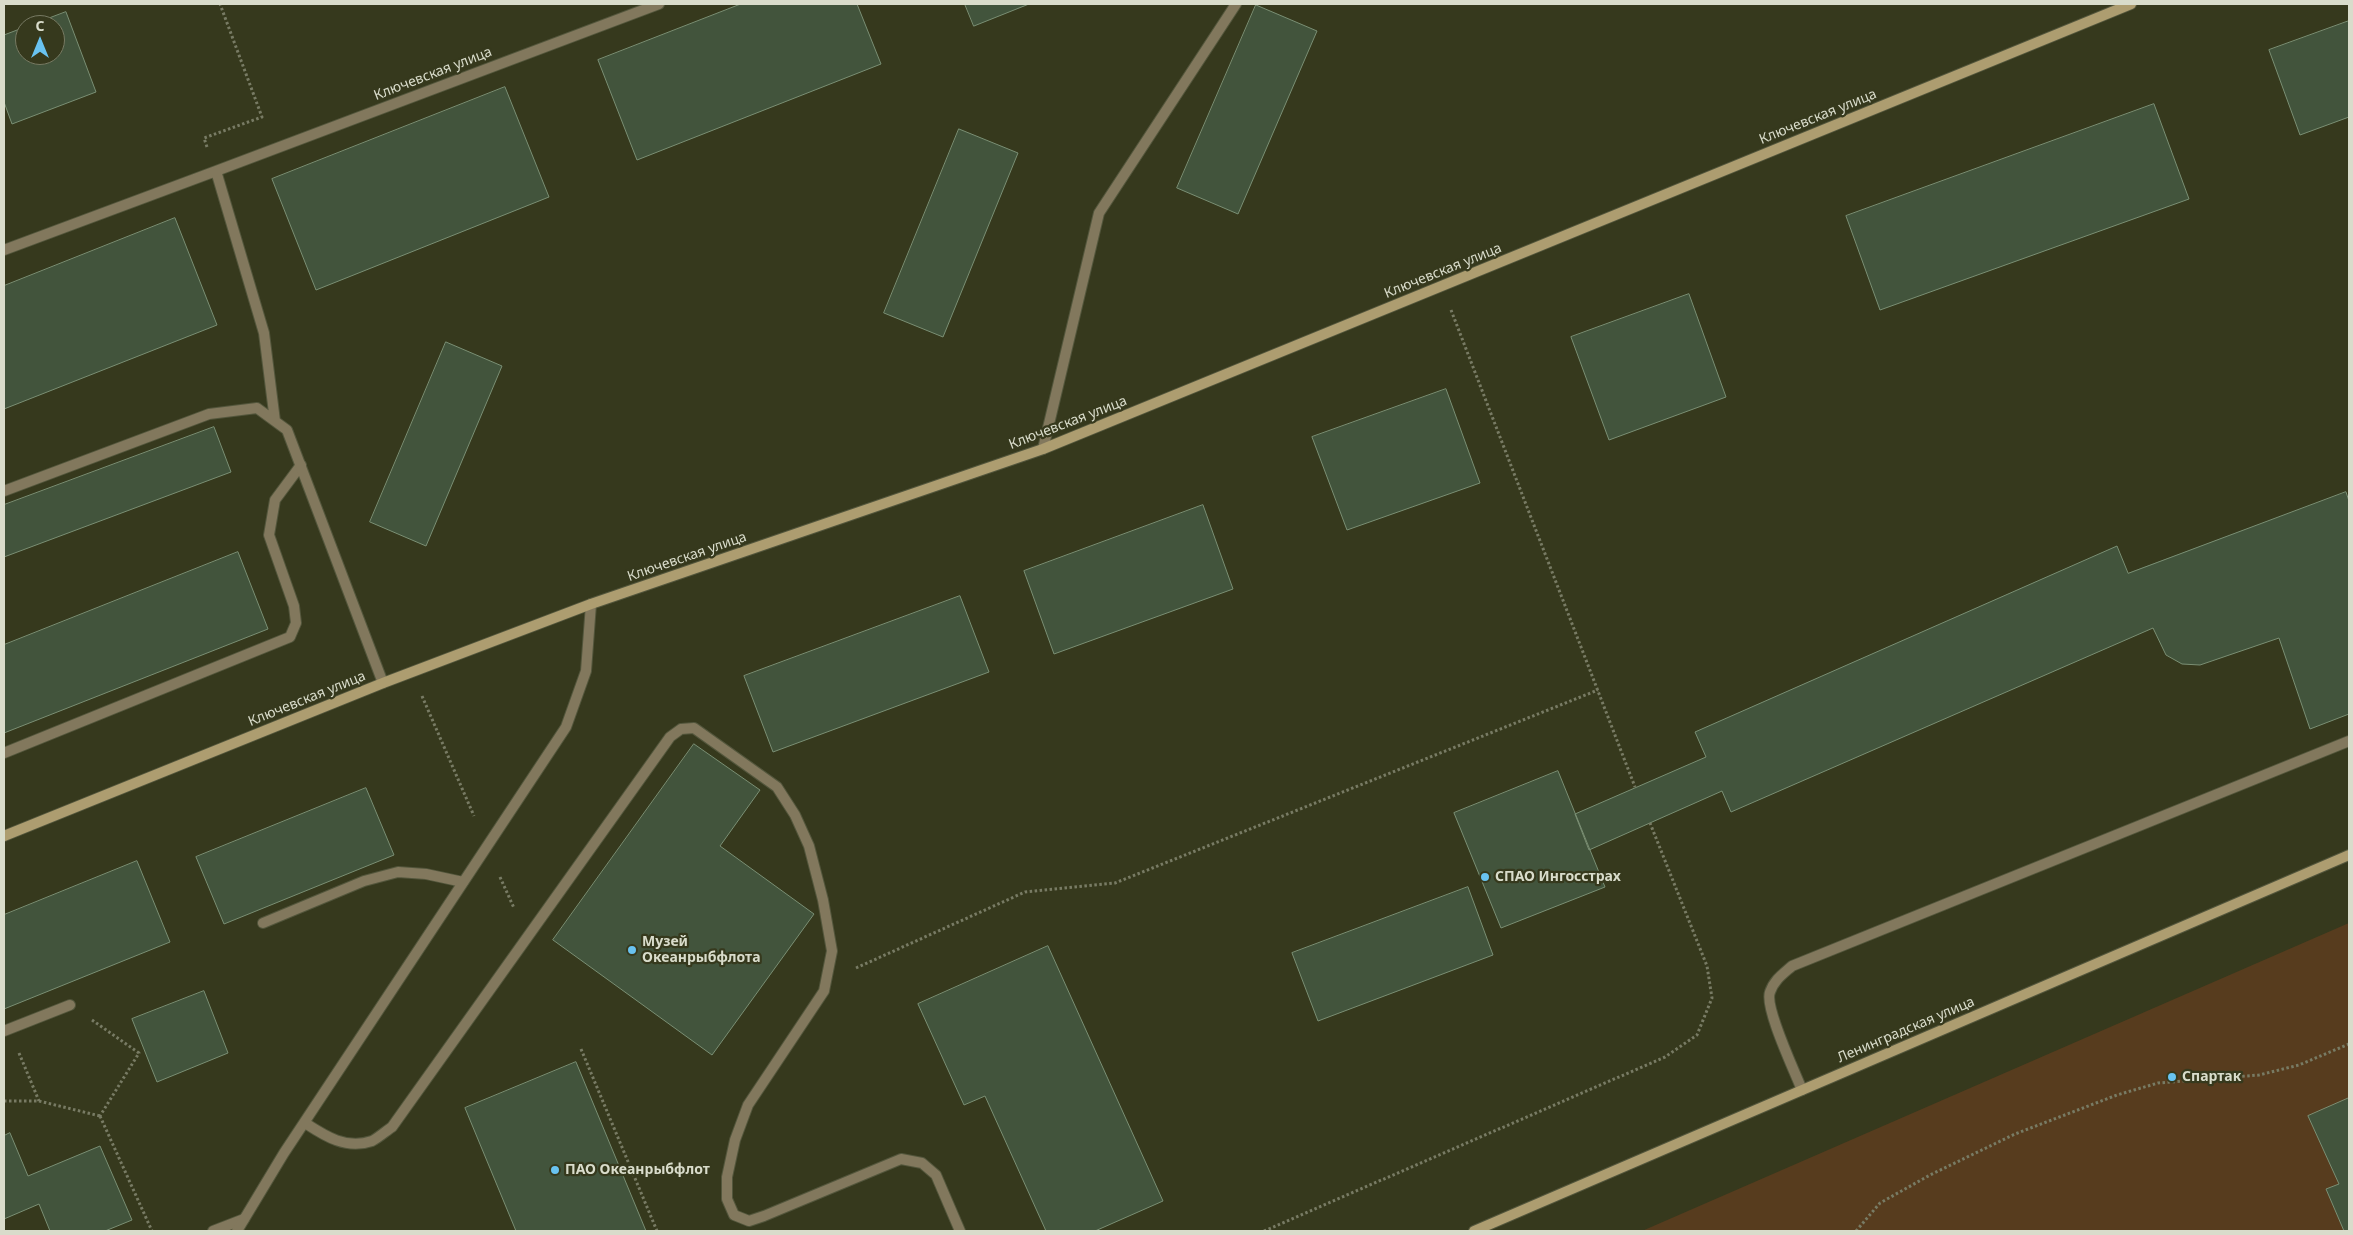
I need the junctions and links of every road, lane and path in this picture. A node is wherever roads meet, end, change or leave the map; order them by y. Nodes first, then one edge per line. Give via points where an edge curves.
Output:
1 (220, 4) edge
2 (659, 4) edge
3 (1236, 4) edge
4 (2131, 4) edge
5 (216, 171) junction
6 (4, 250) edge
7 (1442, 286) junction
8 (275, 422) junction
9 (1043, 449) junction
10 (300, 465) junction
11 (4, 491) edge
12 (591, 604) junction
13 (412, 672) junction
14 (383, 683) junction
15 (1598, 690) junction
16 (2349, 740) edge
17 (4, 753) edge
18 (1636, 787) dead end
19 (1650, 823) dead end
20 (4, 836) edge
21 (487, 846) junction
22 (2349, 855) edge
23 (463, 882) junction
24 (263, 923) dead end
25 (526, 939) junction
26 (826, 981) junction
27 (70, 1005) joint
28 (7, 1030) edge
29 (2349, 1044) edge
30 (581, 1049) dead end
31 (1802, 1090) junction
32 (4, 1101) edge
33 (38, 1101) junction
34 (100, 1116) junction
35 (305, 1123) junction
36 (244, 1219) junction
37 (152, 1231) edge
38 (213, 1231) edge
39 (238, 1231) edge
40 (657, 1231) edge
41 (960, 1231) edge
42 (1264, 1231) edge
43 (1474, 1231) edge
44 (1856, 1231) edge

1 - 5 path via 262,117 204,138
2 - 5 street, Ключевская улица
3 - 9 street via 1099,212
4 - 7 main road, Ключевская улица
5 - 6 street, Ключевская улица
5 - 8 street via 264,333
7 - 9 main road, Ключевская улица
7 - 15 path
8 - 10 street via 287,430
8 - 11 street via 257,408 209,414
9 - 12 main road, Ключевская улица
10 - 14 street
10 - 17 street via 275,500 269,535 294,606 296,623 290,637
12 - 13 main road, Ключевская улица
12 - 21 street via 586,671 566,727
13 - 14 main road, Ключевская улица
13 - 21 path
14 - 20 main road, Ключевская улица
15 - 18 path
15 - 26 path via 1115,883 1025,892
16 - 31 street via 1792,966 1778,978 1769,994 1771,1011
19 - 42 path via 1708,966 1712,998 1697,1035 1665,1057
21 - 23 street
21 - 25 path
22 - 31 main road, Ленинградская улица
23 - 24 street via 398,872 364,881
23 - 35 street
25 - 26 street via 670,737 681,729 694,728 777,787 795,815 809,846 823,900 832,951
25 - 35 street via 392,1128 372,1141 345,1144
26 - 41 street via 824,991 809,1015 748,1105 726,1178 726,1199 734,1215 749,1221 764,1216 901,1159 922,1163 936,1175
27 - 28 street
27 - 34 path via 139,1052
28 - 33 path
29 - 44 path via 2299,1065 2259,1075 2158,1083 2117,1095 2015,1134 1930,1175 1880,1203
30 - 40 path
31 - 43 main road, Ленинградская улица
32 - 33 path
33 - 34 path
34 - 37 path
35 - 36 street
36 - 38 street
36 - 39 street

